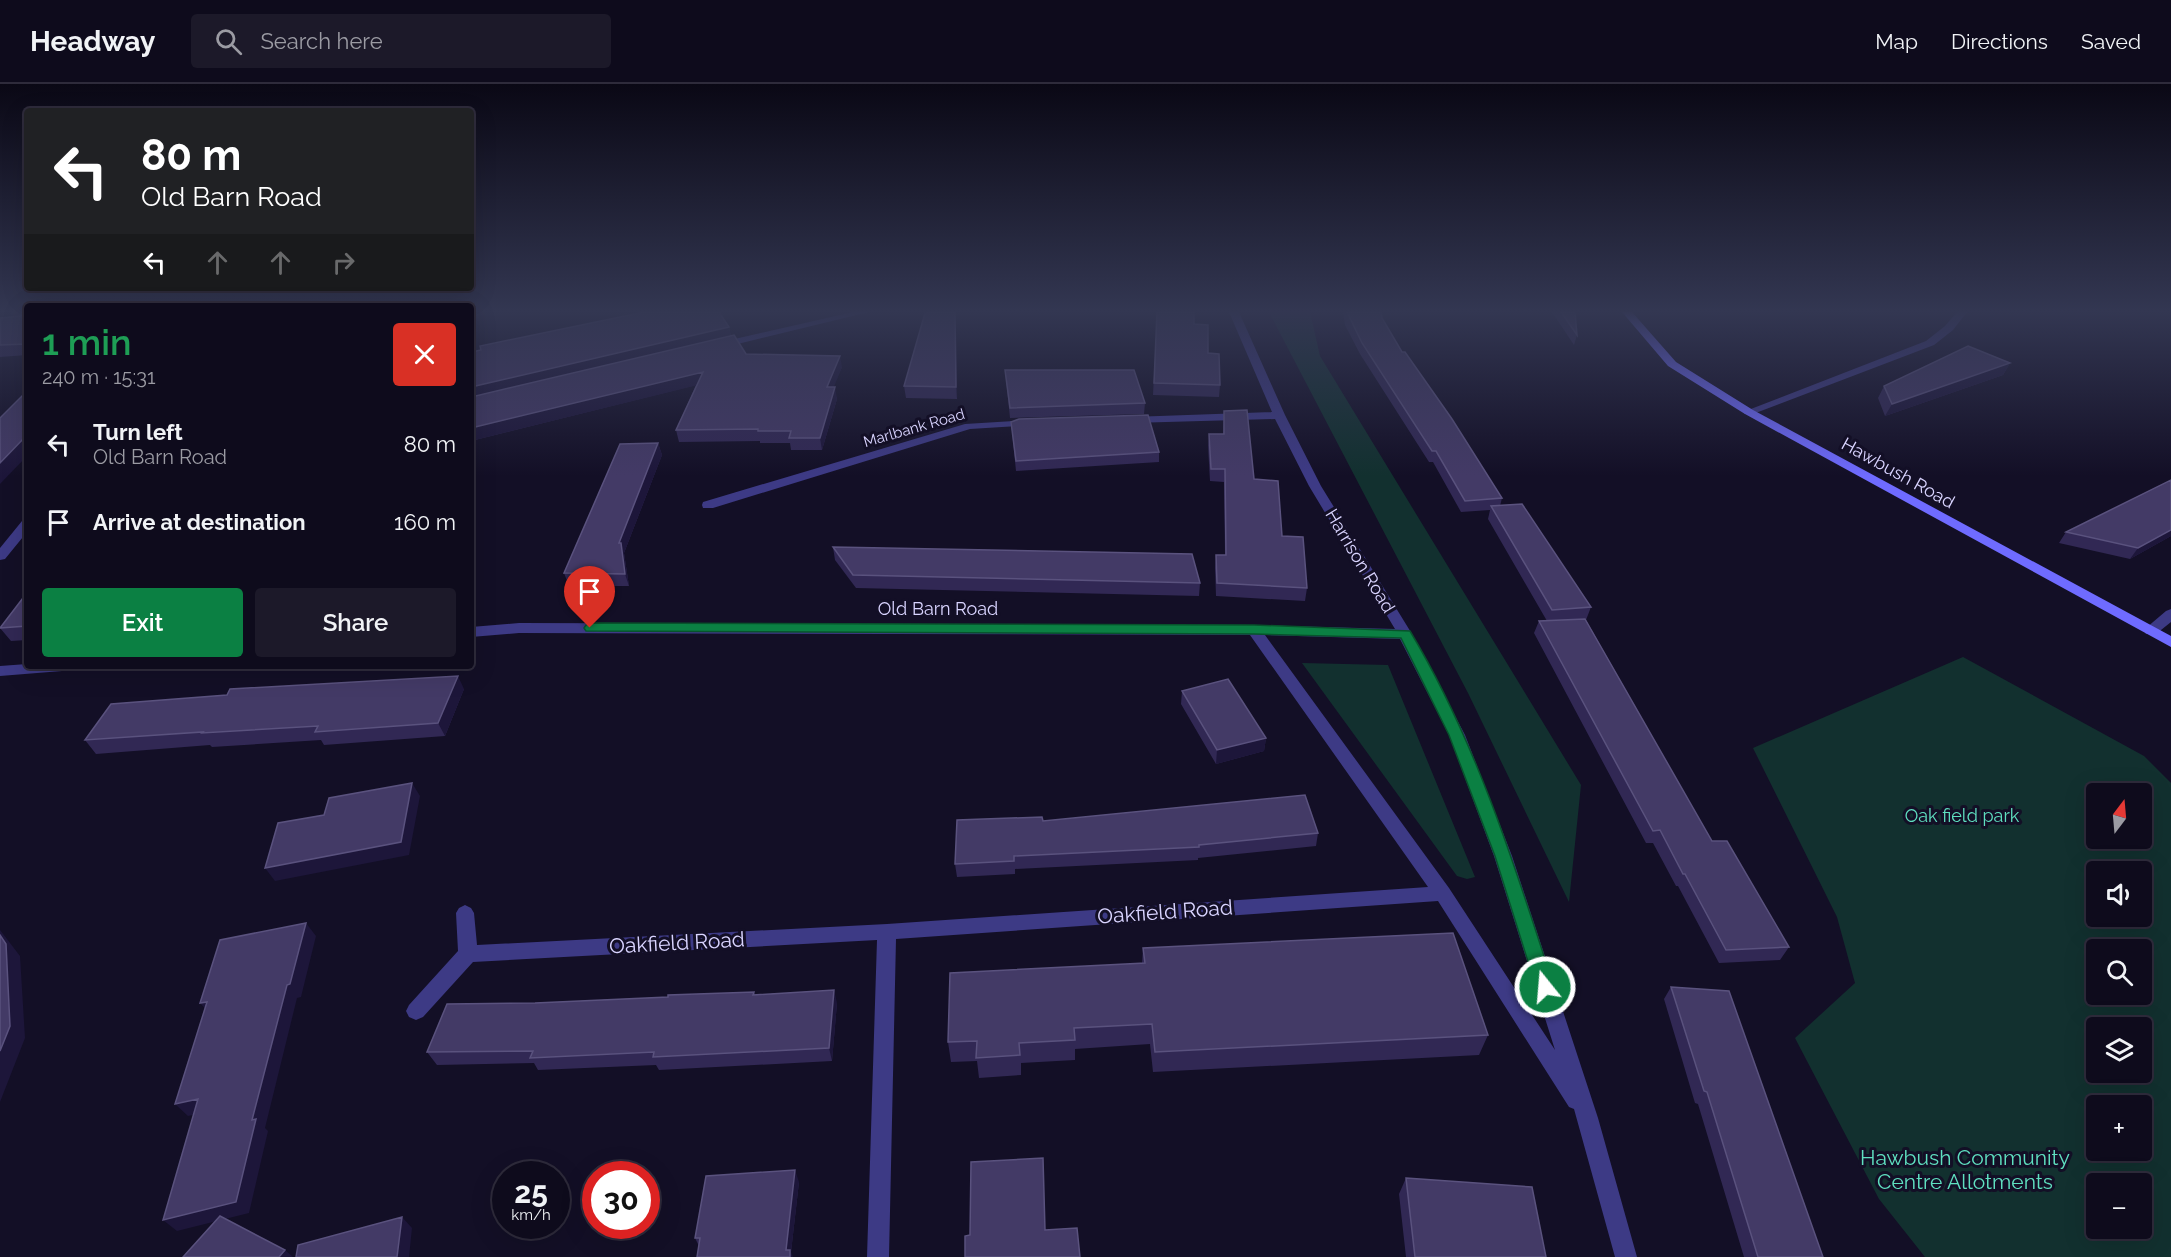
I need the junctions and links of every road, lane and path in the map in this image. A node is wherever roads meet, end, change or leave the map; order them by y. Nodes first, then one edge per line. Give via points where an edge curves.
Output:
1 (1258, 367) edge
2 (1676, 367) edge
3 (1868, 367) edge
4 (1749, 412) junction
5 (1279, 415) junction
6 (1124, 420) edge
7 (1040, 423) edge
8 (708, 505) dead end
9 (24, 528) edge
10 (0, 556) edge
11 (2171, 614) edge
12 (1254, 630) junction
13 (2151, 631) junction
14 (474, 632) edge
15 (1405, 634) junction
16 (2171, 642) edge
17 (25, 669) edge
18 (0, 671) edge
19 (1443, 893) junction
20 (465, 913) dead end
21 (887, 932) junction
22 (468, 954) junction
23 (416, 1011) dead end
24 (1587, 1118) junction
25 (878, 1257) edge
26 (1626, 1257) edge

1 - 5 street, Harrison Road
2 - 4 street, Hawbush Road
3 - 4 street
4 - 13 street, Hawbush Road
5 - 6 street
5 - 15 street, Harrison Road via 1315,486
7 - 8 street, Marlbank Road via 969,426
9 - 10 street
11 - 13 street
12 - 14 street, Old Barn Road via 519,628
12 - 15 street, Old Barn Road
12 - 19 street, Harrison Road
13 - 16 street, Hawbush Road
15 - 24 street, Harrison Road via 1457,735 1503,856
17 - 18 street
19 - 21 street, Oakfield Road
19 - 24 street, Harrison Road
20 - 22 street
21 - 22 street, Oakfield Road
21 - 25 street
22 - 23 street
24 - 26 street, Harrison Road

